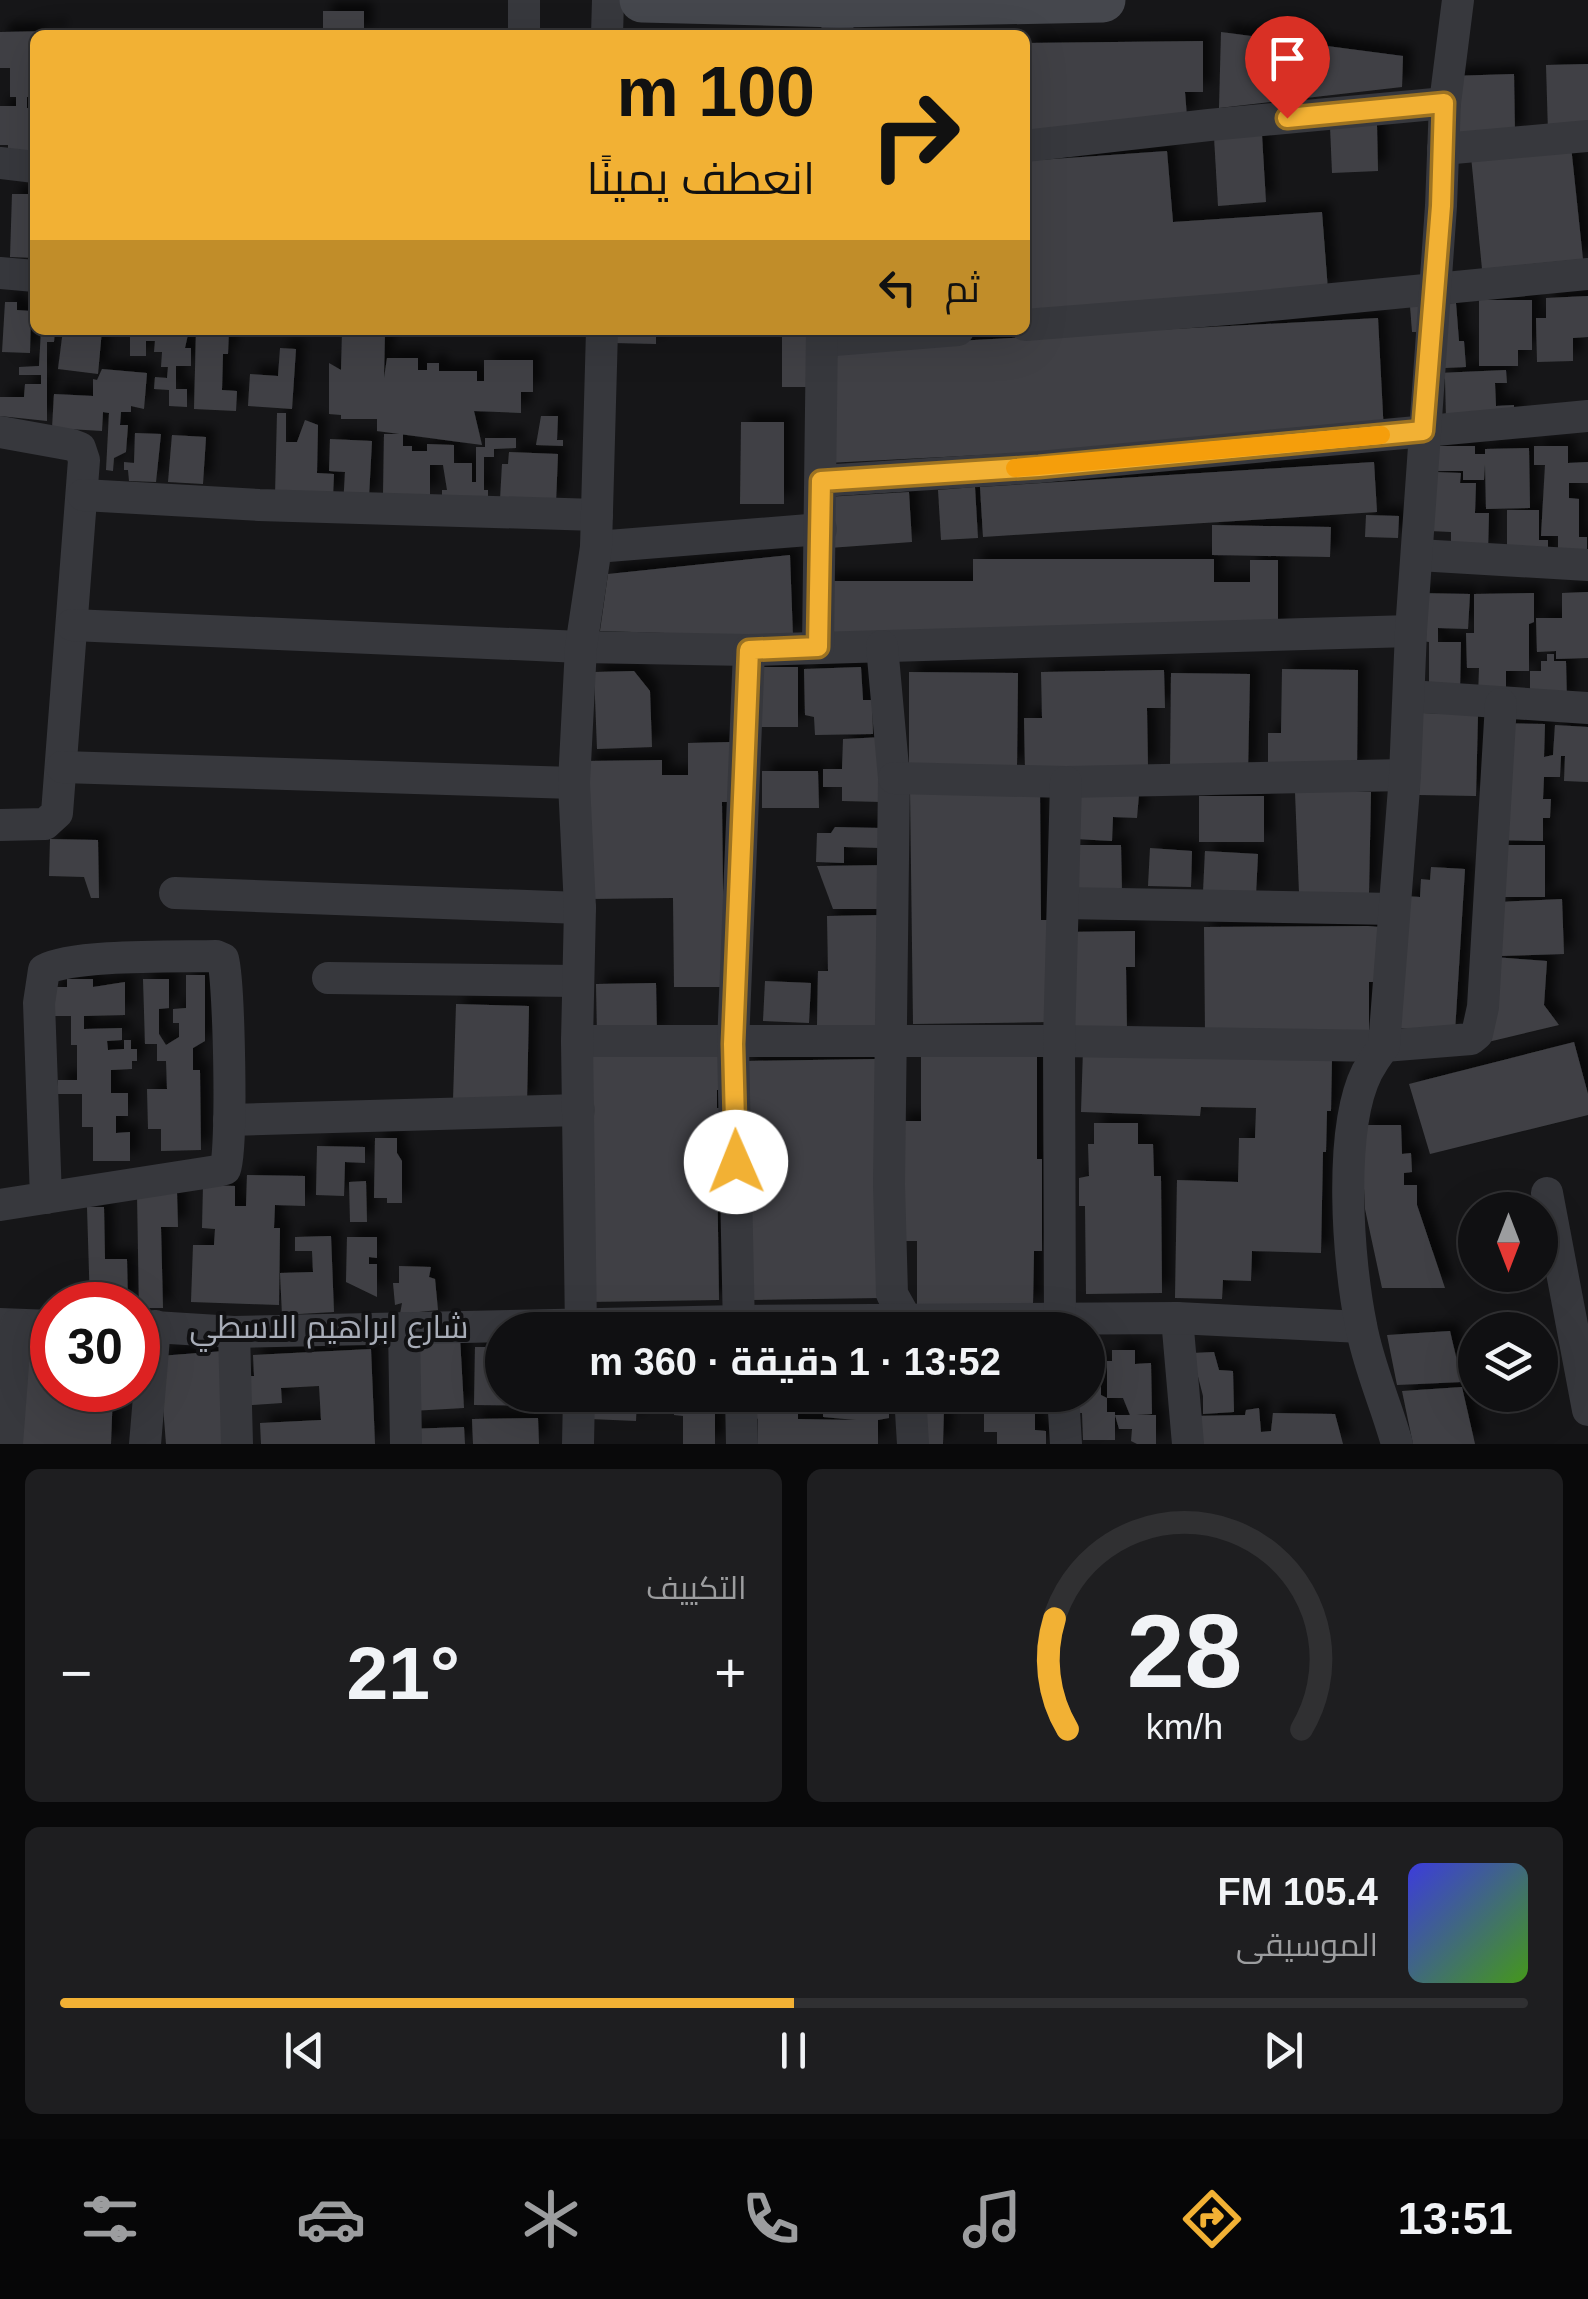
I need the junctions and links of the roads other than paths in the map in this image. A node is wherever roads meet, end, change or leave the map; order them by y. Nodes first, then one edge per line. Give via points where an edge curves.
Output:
1 (524, 0) edge
2 (608, 0) edge
3 (642, 0) edge
4 (1103, 0) edge
5 (1458, 0) edge
6 (839, 13) edge
7 (524, 30) edge
8 (607, 30) edge
9 (1444, 103) junction
10 (1588, 136) edge
11 (1030, 145) edge
12 (1443, 149) junction
13 (0, 164) edge
14 (30, 167) edge
15 (0, 273) edge
16 (1588, 274) edge
17 (30, 276) edge
18 (1435, 288) junction
19 (1030, 325) edge
20 (601, 335) edge
21 (822, 335) edge
22 (1588, 416) edge
23 (1423, 431) junction
24 (0, 432) edge
25 (821, 481) junction
26 (83, 495) junction
27 (821, 529) junction
28 (596, 531) junction
29 (1418, 555) junction
30 (1588, 564) edge
31 (72, 625) junction
32 (1411, 630) junction
33 (882, 646) junction
34 (581, 647) junction
35 (818, 647) junction
36 (749, 650) junction
37 (1409, 696) junction
38 (1501, 704) junction
39 (1588, 708) edge
40 (62, 767) junction
41 (1405, 775) junction
42 (894, 778) junction
43 (1066, 782) junction
44 (574, 784) junction
45 (0, 825) edge
46 (175, 893) dead end
47 (1063, 903) junction
48 (580, 908) junction
49 (1394, 908) junction
50 (328, 978) dead end
51 (577, 981) junction
52 (577, 1042) junction
53 (1060, 1042) junction
54 (733, 1044) junction
55 (892, 1044) junction
56 (1384, 1046) junction
57 (579, 1110) junction
58 (229, 1120) junction
59 (46, 1198) junction
60 (0, 1205) edge
61 (1558, 1255) edge
62 (581, 1312) edge
63 (739, 1312) edge
64 (901, 1312) edge
65 (1060, 1312) edge
66 (1177, 1318) junction
67 (1105, 1322) edge
68 (8, 1325) edge
69 (160, 1327) edge
70 (1361, 1327) junction
71 (404, 1328) junction
72 (485, 1328) edge
73 (234, 1332) junction
74 (1588, 1410) edge
75 (146, 1412) edge
76 (579, 1412) edge
77 (741, 1412) edge
78 (911, 1412) edge
79 (1065, 1412) edge
80 (7, 1444) edge
81 (146, 1444) edge
82 (237, 1444) edge
83 (406, 1444) edge
84 (578, 1444) edge
85 (742, 1444) edge
86 (912, 1444) edge
87 (1066, 1444) edge
88 (1188, 1444) edge
89 (1397, 1444) edge

1 - 7 street
2 - 8 street
3 - 6 main road
4 - 6 main road
5 - 9 street
9 - 11 street
9 - 12 street
10 - 12 street
12 - 18 street
13 - 14 street
15 - 17 street
16 - 18 street
18 - 19 street
18 - 23 street
20 - 28 street
21 - 25 street
22 - 23 street
23 - 25 street
23 - 29 street
24 - 26 street via 80,448
25 - 27 street
26 - 28 street
26 - 31 street
27 - 28 street
27 - 35 street
28 - 34 street
29 - 30 street
29 - 32 street
31 - 34 street
31 - 40 street
32 - 33 street
32 - 37 street
33 - 35 street
33 - 42 street
34 - 36 street
34 - 44 street
35 - 36 street
36 - 54 street
37 - 38 street
37 - 41 street
38 - 39 street
38 - 56 street via 1484,1007 1477,1034 1459,1042
40 - 44 street
40 - 45 street via 57,813 50,821
41 - 43 street
41 - 49 street
42 - 43 street
42 - 55 street
43 - 47 street
44 - 48 street
46 - 48 street
47 - 49 street
47 - 53 street
48 - 51 street
49 - 56 street
50 - 51 street
51 - 52 street
52 - 54 street
52 - 57 street
53 - 55 street
53 - 56 street
53 - 65 street
54 - 55 street
54 - 63 street
55 - 64 street via 892,1294
56 - 70 street via 1356,1106 1350,1155 1350,1239
57 - 58 street
57 - 62 street
58 - 59 street via 225,1169
58 - 59 street via 223,959 54,964 44,970 40,987
59 - 60 street
61 - 74 street
66 - 67 street, شارع ابراهيم الاسطي
66 - 70 street, شارع ابراهيم الاسطي
66 - 88 street
68 - 80 street
69 - 73 street, شارع ابراهيم الاسطي
70 - 89 street
71 - 72 street, شارع ابراهيم الاسطي
71 - 73 street, شارع ابراهيم الاسطي
71 - 83 street
73 - 82 street
75 - 81 street
76 - 84 street
77 - 85 street
78 - 86 street
79 - 87 street

